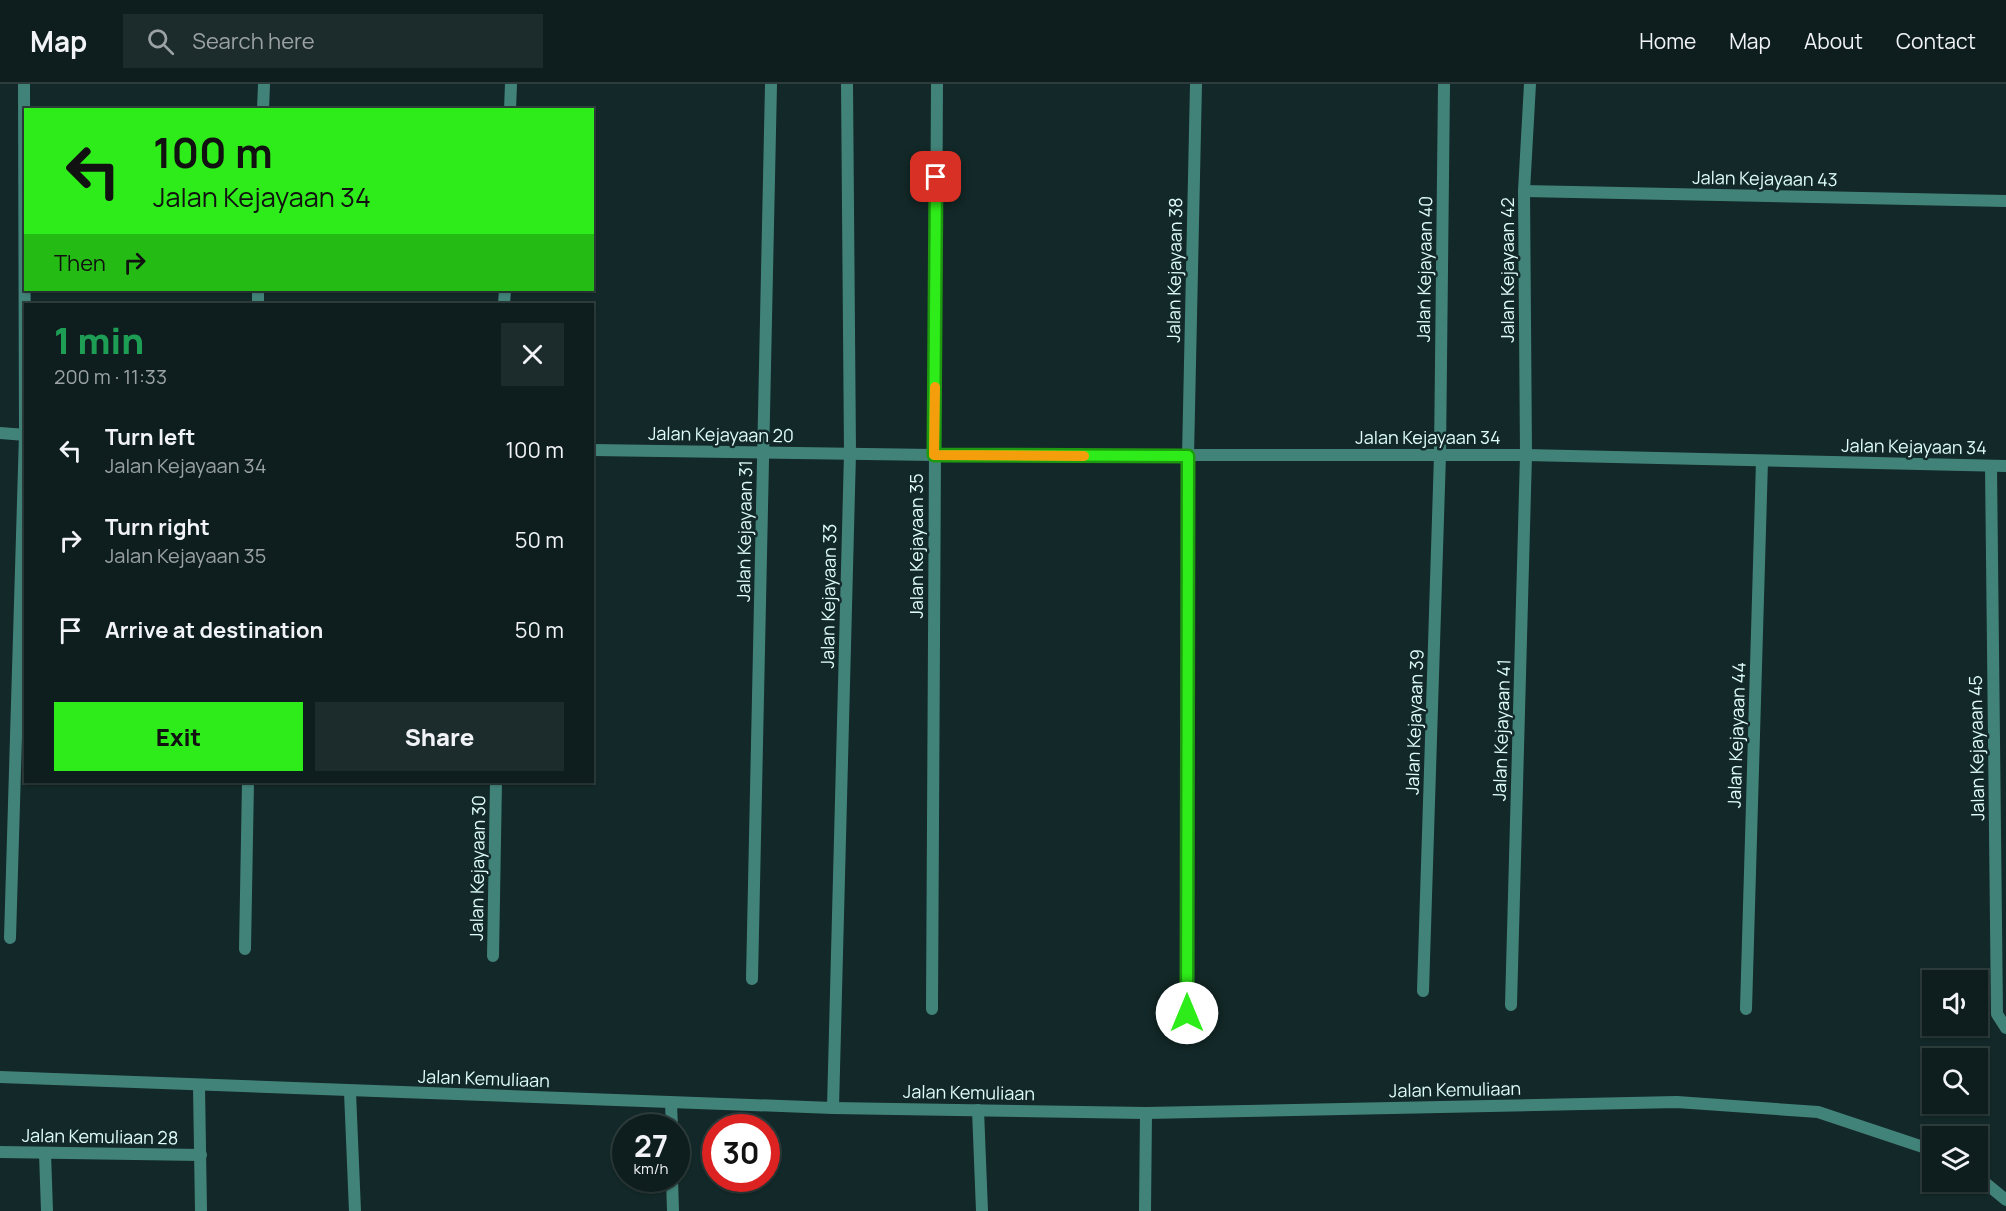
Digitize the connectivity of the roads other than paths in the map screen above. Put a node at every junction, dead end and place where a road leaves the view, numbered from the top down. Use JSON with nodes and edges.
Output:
{"nodes":[{"id":1,"x":24,"y":84,"type":"edge"},
{"id":2,"x":264,"y":84,"type":"edge"},
{"id":3,"x":511,"y":84,"type":"edge"},
{"id":4,"x":771,"y":84,"type":"edge"},
{"id":5,"x":847,"y":84,"type":"edge"},
{"id":6,"x":937,"y":84,"type":"edge"},
{"id":7,"x":1196,"y":84,"type":"edge"},
{"id":8,"x":1444,"y":84,"type":"edge"},
{"id":9,"x":1530,"y":84,"type":"edge"},
{"id":10,"x":24,"y":108,"type":"edge"},
{"id":11,"x":263,"y":108,"type":"edge"},
{"id":12,"x":510,"y":108,"type":"edge"},
{"id":13,"x":1524,"y":191,"type":"junction"},
{"id":14,"x":2006,"y":201,"type":"edge"},
{"id":15,"x":0,"y":433,"type":"edge"},
{"id":16,"x":24,"y":435,"type":"edge"},
{"id":17,"x":594,"y":450,"type":"edge"},
{"id":18,"x":764,"y":452,"type":"junction"},
{"id":19,"x":850,"y":453,"type":"junction"},
{"id":20,"x":934,"y":455,"type":"junction"},
{"id":21,"x":1440,"y":455,"type":"junction"},
{"id":22,"x":1526,"y":455,"type":"junction"},
{"id":23,"x":1188,"y":456,"type":"junction"},
{"id":24,"x":1762,"y":461,"type":"junction"},
{"id":25,"x":1991,"y":466,"type":"junction"},
{"id":26,"x":2006,"y":466,"type":"edge"},
{"id":27,"x":24,"y":469,"type":"edge"},
{"id":28,"x":248,"y":783,"type":"edge"},
{"id":29,"x":496,"y":783,"type":"edge"},
{"id":30,"x":10,"y":938,"type":"dead end"},
{"id":31,"x":245,"y":949,"type":"dead end"},
{"id":32,"x":494,"y":956,"type":"dead end"},
{"id":33,"x":752,"y":979,"type":"dead end"},
{"id":34,"x":1423,"y":991,"type":"dead end"},
{"id":35,"x":1511,"y":1005,"type":"dead end"},
{"id":36,"x":932,"y":1009,"type":"dead end"},
{"id":37,"x":1746,"y":1009,"type":"dead end"},
{"id":38,"x":1187,"y":1013,"type":"dead end"},
{"id":39,"x":2006,"y":1028,"type":"edge"},
{"id":40,"x":0,"y":1077,"type":"edge"},
{"id":41,"x":199,"y":1086,"type":"junction"},
{"id":42,"x":350,"y":1092,"type":"junction"},
{"id":43,"x":671,"y":1102,"type":"junction"},
{"id":44,"x":833,"y":1108,"type":"junction"},
{"id":45,"x":978,"y":1110,"type":"junction"},
{"id":46,"x":1146,"y":1113,"type":"junction"},
{"id":47,"x":671,"y":1114,"type":"edge"},
{"id":48,"x":1922,"y":1147,"type":"edge"},
{"id":49,"x":0,"y":1152,"type":"edge"},
{"id":50,"x":45,"y":1153,"type":"junction"},
{"id":51,"x":201,"y":1155,"type":"junction"},
{"id":52,"x":1988,"y":1185,"type":"edge"},
{"id":53,"x":672,"y":1192,"type":"edge"},
{"id":54,"x":2006,"y":1200,"type":"edge"},
{"id":55,"x":46,"y":1211,"type":"edge"},
{"id":56,"x":201,"y":1211,"type":"edge"},
{"id":57,"x":355,"y":1211,"type":"edge"},
{"id":58,"x":673,"y":1211,"type":"edge"},
{"id":59,"x":982,"y":1211,"type":"edge"},
{"id":60,"x":1145,"y":1211,"type":"edge"}],
"edges":[{"from":1,"to":10,"type":"street"},
{"from":2,"to":11,"type":"street"},
{"from":3,"to":12,"type":"street"},
{"from":4,"to":18,"type":"street","name":"Jalan Kejayaan 31"},
{"from":5,"to":19,"type":"street","name":"Jalan Kejayaan 33"},
{"from":6,"to":20,"type":"street","name":"Jalan Kejayaan 35"},
{"from":7,"to":23,"type":"street","name":"Jalan Kejayaan 38"},
{"from":8,"to":21,"type":"street","name":"Jalan Kejayaan 40"},
{"from":9,"to":13,"type":"street","name":"Jalan Kejayaan 42"},
{"from":13,"to":14,"type":"street","name":"Jalan Kejayaan 43"},
{"from":13,"to":22,"type":"street","name":"Jalan Kejayaan 42"},
{"from":15,"to":16,"type":"street"},
{"from":17,"to":18,"type":"street","name":"Jalan Kejayaan 20"},
{"from":18,"to":19,"type":"street","name":"Jalan Kejayaan 20"},
{"from":18,"to":33,"type":"street","name":"Jalan Kejayaan 31"},
{"from":19,"to":20,"type":"street","name":"Jalan Kejayaan 34"},
{"from":19,"to":44,"type":"street","name":"Jalan Kejayaan 33"},
{"from":20,"to":23,"type":"street","name":"Jalan Kejayaan 34"},
{"from":20,"to":36,"type":"street","name":"Jalan Kejayaan 35"},
{"from":21,"to":22,"type":"street","name":"Jalan Kejayaan 34"},
{"from":21,"to":23,"type":"street","name":"Jalan Kejayaan 34"},
{"from":21,"to":34,"type":"street","name":"Jalan Kejayaan 39"},
{"from":22,"to":24,"type":"street","name":"Jalan Kejayaan 34"},
{"from":22,"to":35,"type":"street","name":"Jalan Kejayaan 41"},
{"from":23,"to":38,"type":"street","name":"Jalan Kejayaan 38"},
{"from":24,"to":25,"type":"street","name":"Jalan Kejayaan 34"},
{"from":24,"to":37,"type":"street","name":"Jalan Kejayaan 44"},
{"from":25,"to":26,"type":"street","name":"Jalan Kejayaan 34"},
{"from":25,"to":39,"type":"street","name":"Jalan Kejayaan 45"},
{"from":27,"to":30,"type":"street"},
{"from":28,"to":31,"type":"street"},
{"from":29,"to":32,"type":"street","name":"Jalan Kejayaan 30"},
{"from":40,"to":41,"type":"street","name":"Jalan Kemuliaan"},
{"from":41,"to":42,"type":"street","name":"Jalan Kemuliaan"},
{"from":41,"to":51,"type":"street"},
{"from":42,"to":43,"type":"street","name":"Jalan Kemuliaan"},
{"from":42,"to":57,"type":"street"},
{"from":43,"to":44,"type":"street","name":"Jalan Kemuliaan"},
{"from":43,"to":47,"type":"street"},
{"from":44,"to":45,"type":"street","name":"Jalan Kemuliaan"},
{"from":45,"to":46,"type":"street","name":"Jalan Kemuliaan"},
{"from":45,"to":59,"type":"street"},
{"from":46,"to":48,"type":"street","name":"Jalan Kemuliaan"},
{"from":46,"to":60,"type":"street"},
{"from":49,"to":50,"type":"street","name":"Jalan Kemuliaan 28"},
{"from":50,"to":51,"type":"street","name":"Jalan Kemuliaan 28"},
{"from":50,"to":55,"type":"street"},
{"from":51,"to":56,"type":"street"},
{"from":52,"to":54,"type":"street"},
{"from":53,"to":58,"type":"street"}]}
